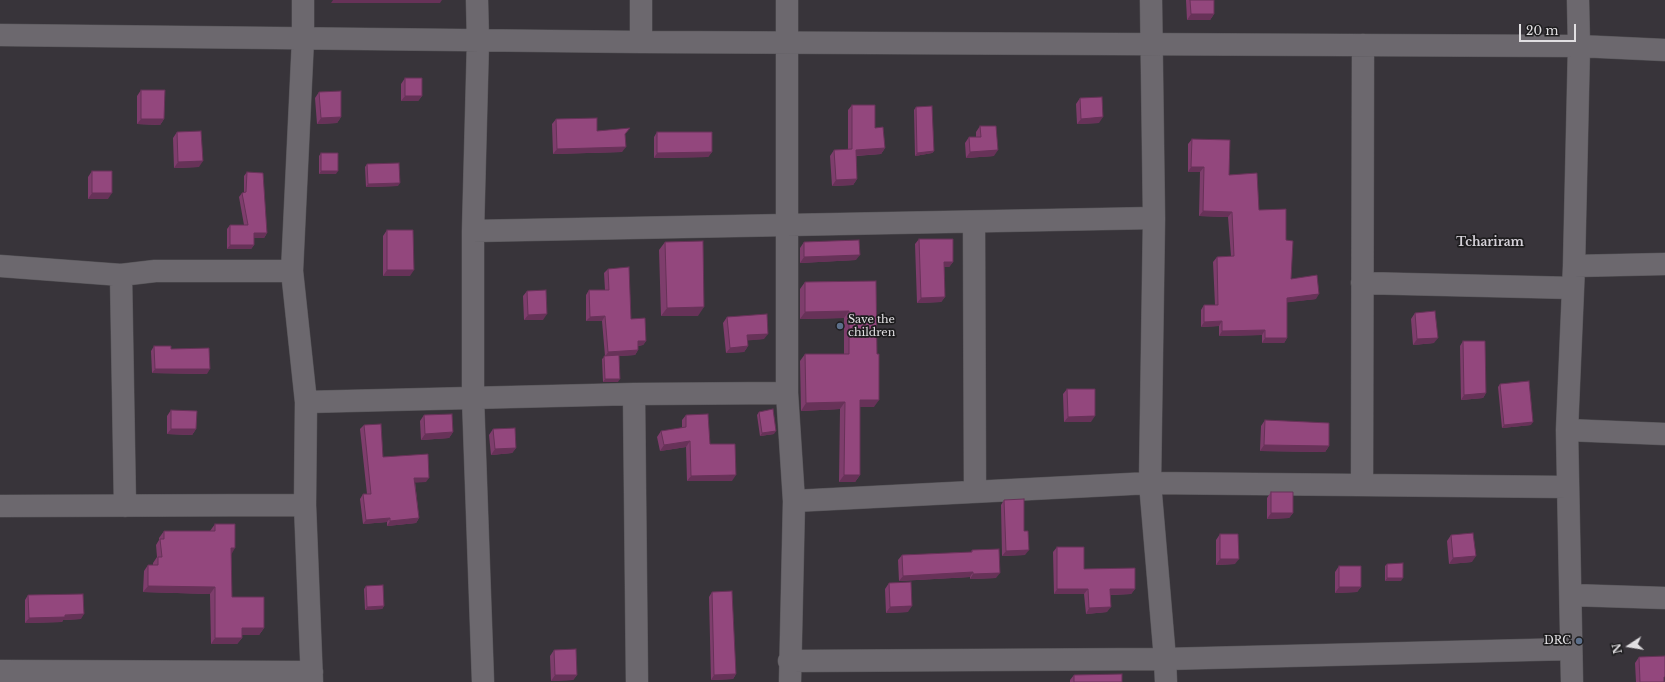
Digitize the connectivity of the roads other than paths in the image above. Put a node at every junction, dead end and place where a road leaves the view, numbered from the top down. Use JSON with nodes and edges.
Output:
{"nodes":[{"id":1,"x":303,"y":0,"type":"edge"},
{"id":2,"x":477,"y":0,"type":"edge"},
{"id":3,"x":641,"y":0,"type":"edge"},
{"id":4,"x":787,"y":0,"type":"edge"},
{"id":5,"x":1151,"y":0,"type":"edge"},
{"id":6,"x":1578,"y":0,"type":"edge"},
{"id":7,"x":0,"y":35,"type":"edge"},
{"id":8,"x":303,"y":39,"type":"junction"},
{"id":9,"x":478,"y":41,"type":"junction"},
{"id":10,"x":641,"y":42,"type":"junction"},
{"id":11,"x":786,"y":43,"type":"junction"},
{"id":12,"x":1151,"y":44,"type":"junction"},
{"id":13,"x":1363,"y":45,"type":"junction"},
{"id":14,"x":1579,"y":46,"type":"junction"},
{"id":15,"x":1665,"y":50,"type":"edge"},
{"id":16,"x":1154,"y":218,"type":"junction"},
{"id":17,"x":974,"y":222,"type":"junction"},
{"id":18,"x":786,"y":225,"type":"junction"},
{"id":19,"x":473,"y":231,"type":"junction"},
{"id":20,"x":1665,"y":264,"type":"edge"},
{"id":21,"x":0,"y":266,"type":"edge"},
{"id":22,"x":1574,"y":266,"type":"junction"},
{"id":23,"x":292,"y":271,"type":"junction"},
{"id":24,"x":121,"y":274,"type":"junction"},
{"id":25,"x":1362,"y":283,"type":"junction"},
{"id":26,"x":1573,"y":288,"type":"junction"},
{"id":27,"x":787,"y":393,"type":"junction"},
{"id":28,"x":634,"y":394,"type":"junction"},
{"id":29,"x":473,"y":398,"type":"junction"},
{"id":30,"x":306,"y":402,"type":"junction"},
{"id":31,"x":1567,"y":430,"type":"junction"},
{"id":32,"x":1665,"y":434,"type":"edge"},
{"id":33,"x":1150,"y":482,"type":"junction"},
{"id":34,"x":1362,"y":485,"type":"junction"},
{"id":35,"x":1568,"y":487,"type":"junction"},
{"id":36,"x":975,"y":492,"type":"junction"},
{"id":37,"x":794,"y":500,"type":"junction"},
{"id":38,"x":305,"y":505,"type":"junction"},
{"id":39,"x":0,"y":506,"type":"edge"},
{"id":40,"x":125,"y":506,"type":"junction"},
{"id":41,"x":1571,"y":594,"type":"junction"},
{"id":42,"x":1665,"y":598,"type":"edge"},
{"id":43,"x":1570,"y":649,"type":"junction"},
{"id":44,"x":1165,"y":659,"type":"junction"},
{"id":45,"x":0,"y":671,"type":"edge"},
{"id":46,"x":790,"y":672,"type":"edge"},
{"id":47,"x":312,"y":677,"type":"edge"},
{"id":48,"x":483,"y":682,"type":"edge"},
{"id":49,"x":637,"y":682,"type":"edge"},
{"id":50,"x":1166,"y":682,"type":"edge"},
{"id":51,"x":1572,"y":682,"type":"edge"}],
"edges":[{"from":1,"to":8,"type":"street"},
{"from":2,"to":9,"type":"street"},
{"from":3,"to":10,"type":"street"},
{"from":4,"to":11,"type":"street"},
{"from":5,"to":12,"type":"street"},
{"from":6,"to":14,"type":"street"},
{"from":7,"to":8,"type":"street"},
{"from":8,"to":9,"type":"street"},
{"from":8,"to":23,"type":"street"},
{"from":9,"to":10,"type":"street"},
{"from":9,"to":19,"type":"street"},
{"from":10,"to":11,"type":"street"},
{"from":11,"to":12,"type":"street"},
{"from":11,"to":18,"type":"street"},
{"from":12,"to":13,"type":"street"},
{"from":12,"to":16,"type":"street"},
{"from":13,"to":14,"type":"street"},
{"from":13,"to":25,"type":"street"},
{"from":14,"to":15,"type":"street"},
{"from":14,"to":22,"type":"street"},
{"from":16,"to":17,"type":"street"},
{"from":16,"to":33,"type":"street"},
{"from":17,"to":18,"type":"street"},
{"from":17,"to":36,"type":"street"},
{"from":18,"to":19,"type":"street"},
{"from":18,"to":27,"type":"street"},
{"from":19,"to":29,"type":"street"},
{"from":20,"to":22,"type":"street"},
{"from":21,"to":24,"type":"street"},
{"from":22,"to":26,"type":"street"},
{"from":23,"to":24,"type":"street"},
{"from":23,"to":30,"type":"street"},
{"from":24,"to":40,"type":"street"},
{"from":25,"to":26,"type":"street"},
{"from":25,"to":34,"type":"street"},
{"from":26,"to":31,"type":"street"},
{"from":27,"to":28,"type":"street"},
{"from":27,"to":37,"type":"street"},
{"from":28,"to":29,"type":"street"},
{"from":28,"to":49,"type":"street"},
{"from":29,"to":30,"type":"street"},
{"from":29,"to":48,"type":"street"},
{"from":30,"to":38,"type":"street"},
{"from":31,"to":32,"type":"street"},
{"from":31,"to":35,"type":"street"},
{"from":33,"to":34,"type":"street"},
{"from":33,"to":36,"type":"street"},
{"from":33,"to":44,"type":"street"},
{"from":34,"to":35,"type":"street"},
{"from":35,"to":41,"type":"street"},
{"from":36,"to":37,"type":"street"},
{"from":37,"to":46,"type":"street"},
{"from":38,"to":40,"type":"street"},
{"from":38,"to":47,"type":"street"},
{"from":39,"to":40,"type":"street"},
{"from":41,"to":42,"type":"street"},
{"from":41,"to":43,"type":"street"},
{"from":43,"to":44,"type":"street"},
{"from":43,"to":51,"type":"street"},
{"from":44,"to":46,"type":"street"},
{"from":44,"to":50,"type":"street"},
{"from":45,"to":47,"type":"street"}]}
